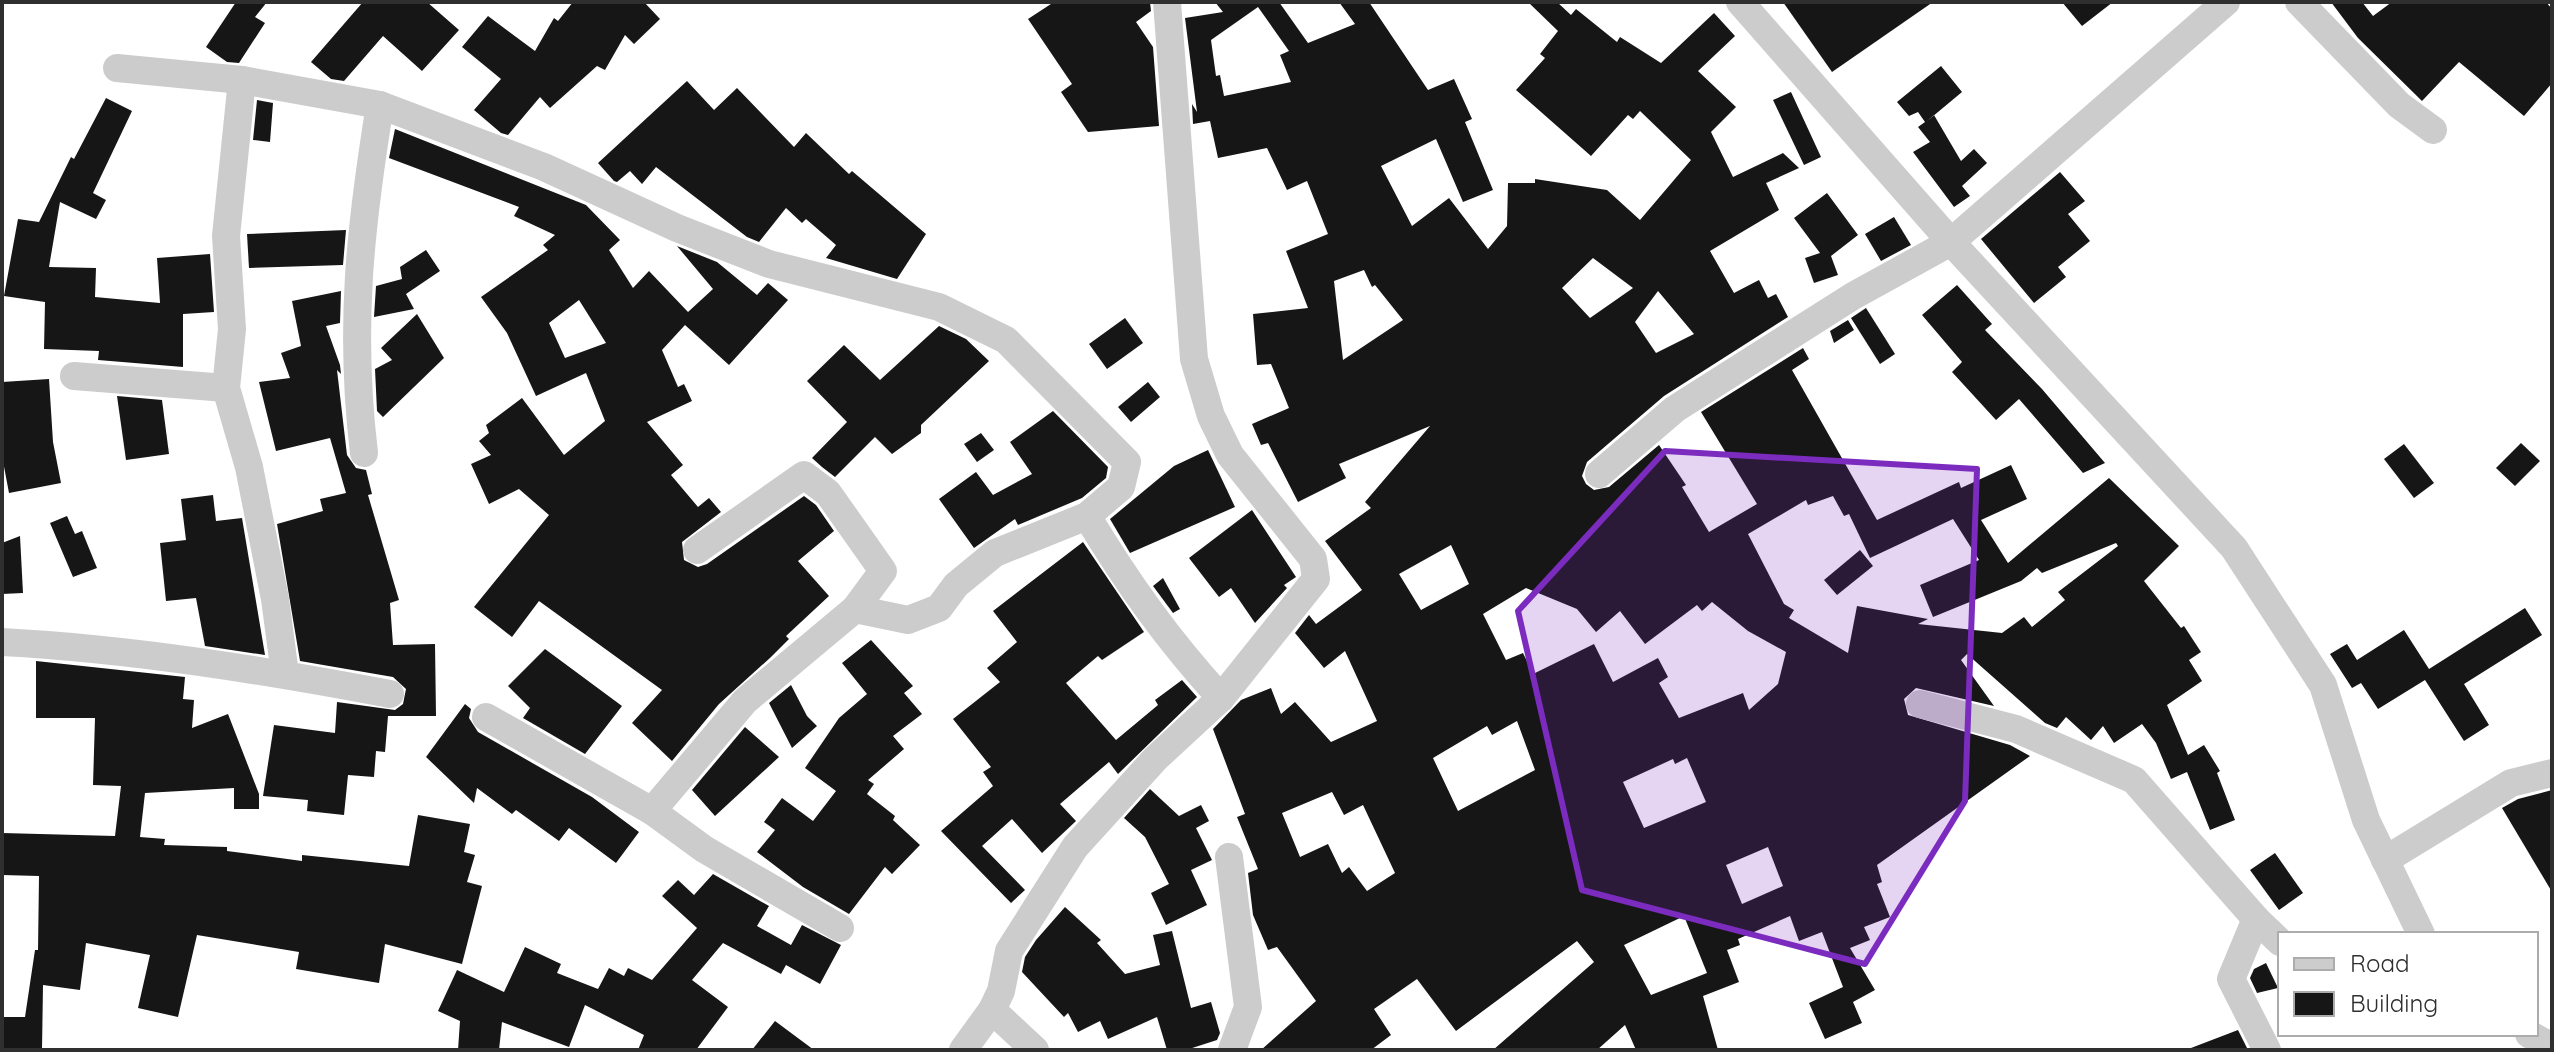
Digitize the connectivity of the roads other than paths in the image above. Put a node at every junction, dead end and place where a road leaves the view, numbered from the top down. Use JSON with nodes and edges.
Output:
{"nodes":[{"id":1,"x":1167,"y":2,"type":"edge"},
{"id":2,"x":1740,"y":2,"type":"edge"},
{"id":3,"x":2225,"y":2,"type":"edge"},
{"id":4,"x":2299,"y":2,"type":"edge"},
{"id":5,"x":117,"y":68,"type":"dead end"},
{"id":6,"x":242,"y":80,"type":"junction"},
{"id":7,"x":380,"y":105,"type":"junction"},
{"id":8,"x":2433,"y":130,"type":"dead end"},
{"id":9,"x":1951,"y":242,"type":"junction"},
{"id":10,"x":74,"y":376,"type":"dead end"},
{"id":11,"x":226,"y":388,"type":"junction"},
{"id":12,"x":364,"y":453,"type":"dead end"},
{"id":13,"x":1599,"y":474,"type":"dead end"},
{"id":14,"x":1087,"y":516,"type":"junction"},
{"id":15,"x":697,"y":550,"type":"dead end"},
{"id":16,"x":855,"y":609,"type":"junction"},
{"id":17,"x":2,"y":642,"type":"edge"},
{"id":18,"x":285,"y":674,"type":"junction"},
{"id":19,"x":390,"y":694,"type":"dead end"},
{"id":20,"x":1221,"y":698,"type":"junction"},
{"id":21,"x":1920,"y":704,"type":"dead end"},
{"id":22,"x":486,"y":717,"type":"dead end"},
{"id":23,"x":2552,"y":773,"type":"edge"},
{"id":24,"x":652,"y":811,"type":"junction"},
{"id":25,"x":1229,"y":857,"type":"dead end"},
{"id":26,"x":2385,"y":860,"type":"junction"},
{"id":27,"x":2256,"y":919,"type":"junction"},
{"id":28,"x":840,"y":928,"type":"dead end"},
{"id":29,"x":2420,"y":932,"type":"edge"},
{"id":30,"x":2278,"y":940,"type":"edge"},
{"id":31,"x":992,"y":1010,"type":"junction"},
{"id":32,"x":2533,"y":1036,"type":"edge"},
{"id":33,"x":2552,"y":1047,"type":"edge"},
{"id":34,"x":963,"y":1050,"type":"edge"},
{"id":35,"x":1035,"y":1050,"type":"edge"},
{"id":36,"x":1231,"y":1050,"type":"edge"},
{"id":37,"x":2267,"y":1050,"type":"edge"}],
"edges":[{"from":1,"to":20,"type":"street"},
{"from":2,"to":9,"type":"street"},
{"from":3,"to":9,"type":"street"},
{"from":4,"to":8,"type":"street"},
{"from":5,"to":6,"type":"street"},
{"from":6,"to":7,"type":"street"},
{"from":6,"to":11,"type":"street"},
{"from":7,"to":12,"type":"street"},
{"from":7,"to":14,"type":"street"},
{"from":9,"to":13,"type":"street"},
{"from":9,"to":26,"type":"street"},
{"from":10,"to":11,"type":"street"},
{"from":11,"to":18,"type":"street"},
{"from":14,"to":16,"type":"street"},
{"from":14,"to":20,"type":"street"},
{"from":15,"to":16,"type":"street"},
{"from":16,"to":24,"type":"street"},
{"from":17,"to":18,"type":"street"},
{"from":18,"to":19,"type":"street"},
{"from":20,"to":31,"type":"street"},
{"from":21,"to":27,"type":"street"},
{"from":22,"to":24,"type":"street"},
{"from":23,"to":26,"type":"street"},
{"from":24,"to":28,"type":"street"},
{"from":25,"to":36,"type":"street"},
{"from":26,"to":29,"type":"street"},
{"from":27,"to":30,"type":"street"},
{"from":27,"to":37,"type":"street"},
{"from":31,"to":34,"type":"street"},
{"from":31,"to":35,"type":"street"},
{"from":32,"to":33,"type":"street"}]}
